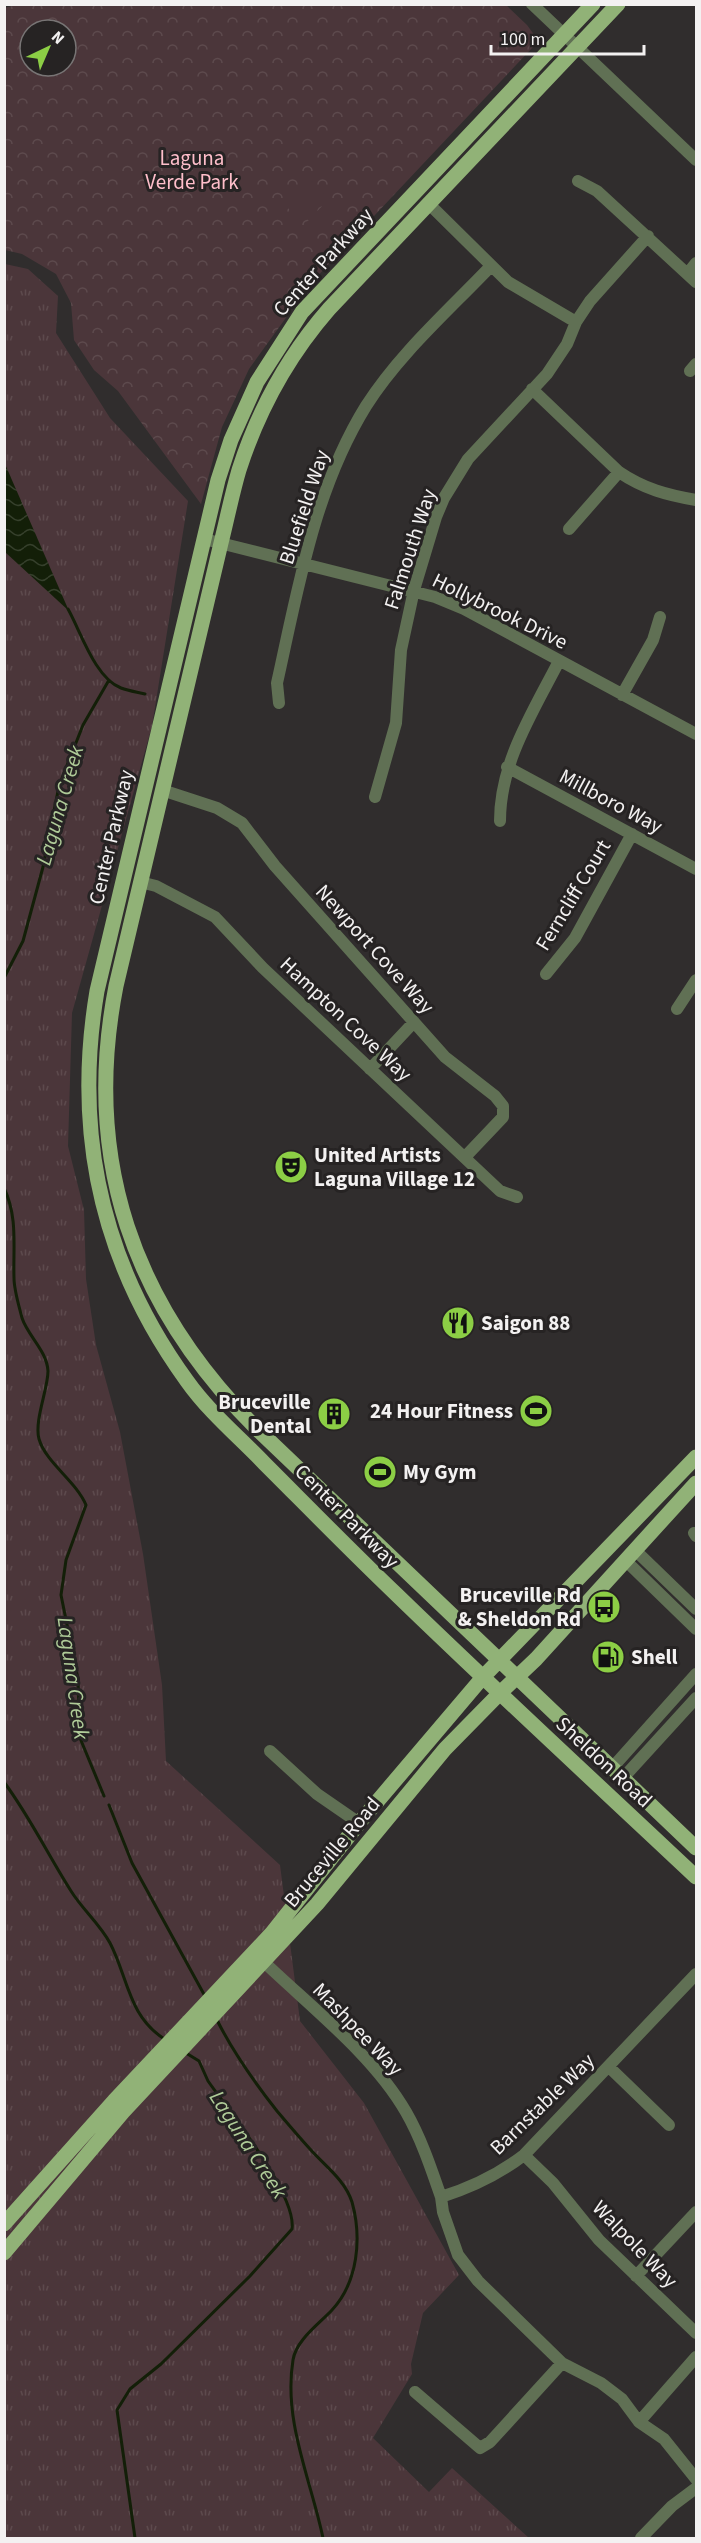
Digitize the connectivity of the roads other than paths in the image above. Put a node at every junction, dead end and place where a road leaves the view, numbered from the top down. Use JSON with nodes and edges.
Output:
{"nodes":[{"id":1,"x":531,"y":4,"type":"edge"},
{"id":2,"x":593,"y":4,"type":"edge"},
{"id":3,"x":618,"y":4,"type":"edge"},
{"id":4,"x":564,"y":34,"type":"junction"},
{"id":5,"x":578,"y":46,"type":"junction"},
{"id":6,"x":696,"y":160,"type":"edge"},
{"id":7,"x":578,"y":181,"type":"dead end"},
{"id":8,"x":428,"y":203,"type":"junction"},
{"id":9,"x":648,"y":236,"type":"junction"},
{"id":10,"x":491,"y":266,"type":"junction"},
{"id":11,"x":693,"y":273,"type":"edge"},
{"id":12,"x":576,"y":322,"type":"junction"},
{"id":13,"x":532,"y":389,"type":"junction"},
{"id":14,"x":619,"y":472,"type":"junction"},
{"id":15,"x":696,"y":500,"type":"edge"},
{"id":16,"x":569,"y":529,"type":"dead end"},
{"id":17,"x":204,"y":539,"type":"junction"},
{"id":18,"x":221,"y":543,"type":"junction"},
{"id":19,"x":304,"y":563,"type":"junction"},
{"id":20,"x":414,"y":590,"type":"junction"},
{"id":21,"x":660,"y":617,"type":"dead end"},
{"id":22,"x":559,"y":661,"type":"junction"},
{"id":23,"x":622,"y":695,"type":"junction"},
{"id":24,"x":279,"y":703,"type":"dead end"},
{"id":25,"x":696,"y":734,"type":"edge"},
{"id":26,"x":507,"y":767,"type":"junction"},
{"id":27,"x":162,"y":790,"type":"junction"},
{"id":28,"x":375,"y":797,"type":"dead end"},
{"id":29,"x":500,"y":821,"type":"dead end"},
{"id":30,"x":632,"y":834,"type":"junction"},
{"id":31,"x":696,"y":869,"type":"edge"},
{"id":32,"x":140,"y":882,"type":"junction"},
{"id":33,"x":546,"y":974,"type":"dead end"},
{"id":34,"x":696,"y":980,"type":"edge"},
{"id":35,"x":677,"y":1009,"type":"dead end"},
{"id":36,"x":414,"y":1022,"type":"junction"},
{"id":37,"x":370,"y":1068,"type":"junction"},
{"id":38,"x":465,"y":1157,"type":"junction"},
{"id":39,"x":517,"y":1197,"type":"dead end"},
{"id":40,"x":179,"y":1335,"type":"junction"},
{"id":41,"x":165,"y":1347,"type":"junction"},
{"id":42,"x":189,"y":1350,"type":"junction"},
{"id":43,"x":174,"y":1362,"type":"junction"},
{"id":44,"x":696,"y":1457,"type":"edge"},
{"id":45,"x":262,"y":1460,"type":"junction"},
{"id":46,"x":696,"y":1468,"type":"edge"},
{"id":47,"x":696,"y":1483,"type":"edge"},
{"id":48,"x":324,"y":1493,"type":"junction"},
{"id":49,"x":648,"y":1536,"type":"junction"},
{"id":50,"x":630,"y":1555,"type":"junction"},
{"id":51,"x":696,"y":1609,"type":"edge"},
{"id":52,"x":696,"y":1629,"type":"edge"},
{"id":53,"x":499,"y":1661,"type":"junction"},
{"id":54,"x":696,"y":1674,"type":"edge"},
{"id":55,"x":483,"y":1677,"type":"junction"},
{"id":56,"x":517,"y":1677,"type":"junction"},
{"id":57,"x":500,"y":1693,"type":"junction"},
{"id":58,"x":696,"y":1698,"type":"edge"},
{"id":59,"x":270,"y":1751,"type":"dead end"},
{"id":60,"x":618,"y":1773,"type":"junction"},
{"id":61,"x":359,"y":1823,"type":"junction"},
{"id":62,"x":696,"y":1848,"type":"edge"},
{"id":63,"x":696,"y":1877,"type":"edge"},
{"id":64,"x":264,"y":1962,"type":"junction"},
{"id":65,"x":239,"y":1980,"type":"junction"},
{"id":66,"x":694,"y":1981,"type":"edge"},
{"id":67,"x":163,"y":2059,"type":"junction"},
{"id":68,"x":609,"y":2067,"type":"junction"},
{"id":69,"x":669,"y":2125,"type":"dead end"},
{"id":70,"x":524,"y":2155,"type":"junction"},
{"id":71,"x":441,"y":2197,"type":"junction"},
{"id":72,"x":696,"y":2212,"type":"edge"},
{"id":73,"x":4,"y":2224,"type":"edge"},
{"id":74,"x":4,"y":2253,"type":"edge"},
{"id":75,"x":636,"y":2276,"type":"junction"},
{"id":76,"x":696,"y":2332,"type":"edge"},
{"id":77,"x":696,"y":2357,"type":"edge"},
{"id":78,"x":562,"y":2363,"type":"junction"},
{"id":79,"x":415,"y":2391,"type":"dead end"},
{"id":80,"x":639,"y":2422,"type":"junction"},
{"id":81,"x":696,"y":2479,"type":"edge"},
{"id":82,"x":696,"y":2488,"type":"edge"},
{"id":83,"x":641,"y":2538,"type":"edge"}],
"edges":[{"from":1,"to":4,"type":"street"},
{"from":2,"to":4,"type":"main road","name":"Center Parkway"},
{"from":3,"to":5,"type":"main road","name":"Center Parkway"},
{"from":4,"to":5,"type":"street"},
{"from":4,"to":17,"type":"main road","name":"Center Parkway"},
{"from":5,"to":6,"type":"street"},
{"from":5,"to":8,"type":"main road","name":"Center Parkway"},
{"from":7,"to":9,"type":"street"},
{"from":8,"to":10,"type":"street"},
{"from":8,"to":18,"type":"main road","name":"Center Parkway"},
{"from":9,"to":11,"type":"street"},
{"from":9,"to":12,"type":"street","name":"Falmouth Way"},
{"from":10,"to":12,"type":"street"},
{"from":10,"to":19,"type":"street","name":"Bluefield Way"},
{"from":12,"to":13,"type":"street","name":"Falmouth Way"},
{"from":13,"to":14,"type":"street"},
{"from":13,"to":20,"type":"street","name":"Falmouth Way"},
{"from":14,"to":15,"type":"street"},
{"from":14,"to":16,"type":"street"},
{"from":17,"to":18,"type":"street","name":"Hollybrook Drive"},
{"from":17,"to":41,"type":"main road","name":"Center Parkway"},
{"from":18,"to":19,"type":"street","name":"Hollybrook Drive"},
{"from":18,"to":27,"type":"main road","name":"Center Parkway"},
{"from":19,"to":20,"type":"street","name":"Hollybrook Drive"},
{"from":19,"to":24,"type":"street","name":"Bluefield Way"},
{"from":20,"to":22,"type":"street","name":"Hollybrook Drive"},
{"from":20,"to":28,"type":"street","name":"Falmouth Way"},
{"from":21,"to":23,"type":"street"},
{"from":22,"to":23,"type":"street","name":"Hollybrook Drive"},
{"from":22,"to":26,"type":"street"},
{"from":23,"to":25,"type":"street","name":"Hollybrook Drive"},
{"from":26,"to":29,"type":"street"},
{"from":26,"to":30,"type":"street","name":"Millboro Way"},
{"from":27,"to":32,"type":"main road","name":"Center Parkway"},
{"from":27,"to":36,"type":"street","name":"Newport Cove Way"},
{"from":30,"to":31,"type":"street","name":"Millboro Way"},
{"from":30,"to":33,"type":"street","name":"Ferncliff Court"},
{"from":32,"to":37,"type":"street","name":"Hampton Cove Way"},
{"from":32,"to":40,"type":"main road","name":"Center Parkway"},
{"from":34,"to":35,"type":"street"},
{"from":36,"to":37,"type":"street"},
{"from":36,"to":38,"type":"street","name":"Newport Cove Way"},
{"from":37,"to":38,"type":"street","name":"Hampton Cove Way"},
{"from":38,"to":39,"type":"street","name":"Hampton Cove Way"},
{"from":40,"to":41,"type":"street"},
{"from":40,"to":42,"type":"main road","name":"Center Parkway"},
{"from":41,"to":43,"type":"main road","name":"Center Parkway"},
{"from":42,"to":43,"type":"street"},
{"from":42,"to":48,"type":"main road","name":"Center Parkway"},
{"from":43,"to":45,"type":"main road","name":"Center Parkway"},
{"from":44,"to":53,"type":"main road","name":"Bruceville Road"},
{"from":45,"to":48,"type":"main road"},
{"from":45,"to":55,"type":"main road","name":"Center Parkway"},
{"from":46,"to":49,"type":"main road"},
{"from":47,"to":49,"type":"main road","name":"Bruceville Road"},
{"from":48,"to":53,"type":"main road","name":"Center Parkway"},
{"from":49,"to":50,"type":"main road","name":"Bruceville Road"},
{"from":50,"to":51,"type":"street"},
{"from":50,"to":52,"type":"street"},
{"from":50,"to":56,"type":"main road","name":"Bruceville Road"},
{"from":53,"to":55,"type":"main road","name":"Bruceville Road"},
{"from":53,"to":56,"type":"main road","name":"Sheldon Road"},
{"from":54,"to":60,"type":"street"},
{"from":55,"to":57,"type":"main road","name":"Sheldon Road"},
{"from":55,"to":61,"type":"main road","name":"Bruceville Road"},
{"from":56,"to":57,"type":"main road","name":"Bruceville Road"},
{"from":56,"to":60,"type":"main road","name":"Sheldon Road"},
{"from":57,"to":63,"type":"main road","name":"Sheldon Road"},
{"from":57,"to":64,"type":"main road","name":"Bruceville Road"},
{"from":58,"to":60,"type":"street"},
{"from":59,"to":61,"type":"street"},
{"from":60,"to":62,"type":"main road","name":"Sheldon Road"},
{"from":61,"to":65,"type":"main road","name":"Bruceville Road"},
{"from":64,"to":65,"type":"main road","name":"Bruceville Road"},
{"from":64,"to":71,"type":"street","name":"Mashpee Way"},
{"from":65,"to":67,"type":"main road","name":"Bruceville Road"},
{"from":66,"to":68,"type":"street","name":"Barnstable Way"},
{"from":67,"to":73,"type":"main road","name":"Bruceville Road"},
{"from":67,"to":74,"type":"main road","name":"Bruceville Road"},
{"from":68,"to":69,"type":"street"},
{"from":68,"to":70,"type":"street","name":"Barnstable Way"},
{"from":70,"to":71,"type":"street","name":"Barnstable Way"},
{"from":70,"to":75,"type":"street","name":"Walpole Way"},
{"from":71,"to":78,"type":"street"},
{"from":72,"to":75,"type":"street"},
{"from":75,"to":76,"type":"street","name":"Walpole Way"},
{"from":77,"to":80,"type":"street"},
{"from":78,"to":79,"type":"street"},
{"from":78,"to":80,"type":"street"},
{"from":80,"to":81,"type":"street"},
{"from":82,"to":83,"type":"street"}]}
